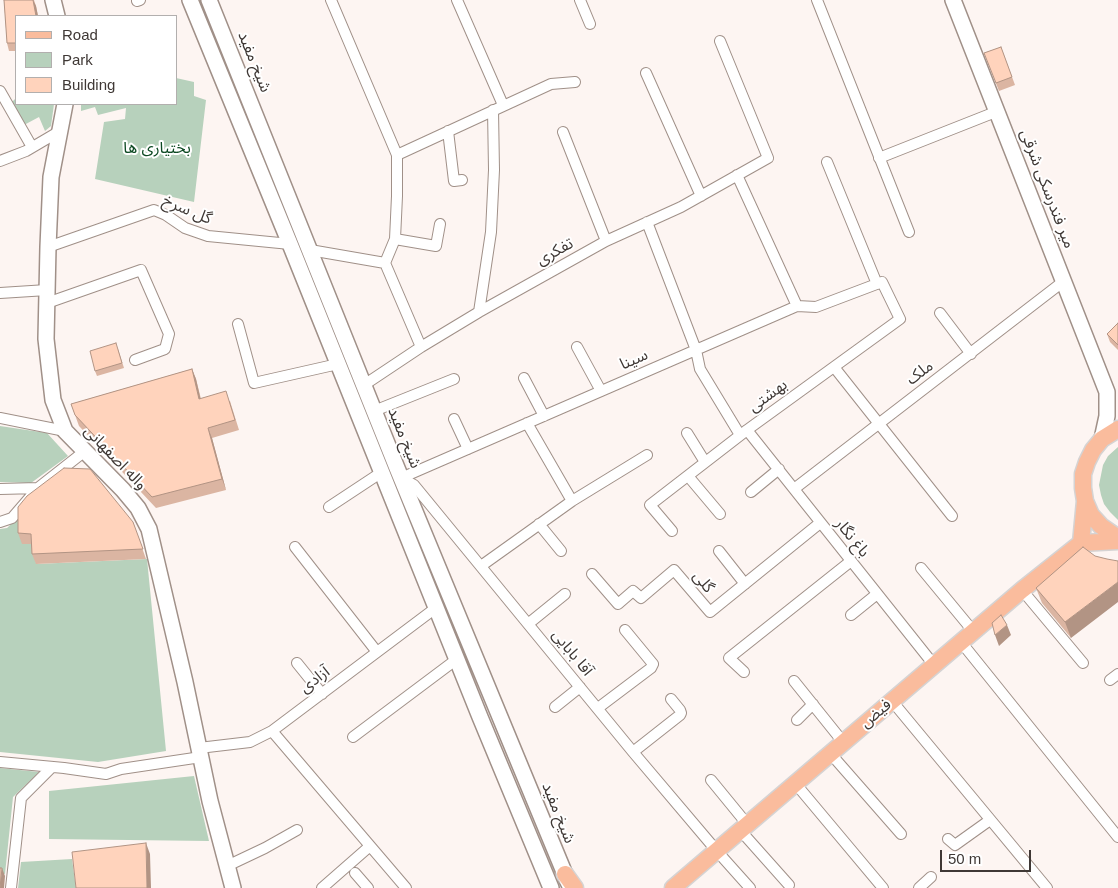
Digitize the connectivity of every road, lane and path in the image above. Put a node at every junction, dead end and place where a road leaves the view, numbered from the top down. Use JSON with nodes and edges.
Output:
{"nodes":[{"id":1,"x":52,"y":0,"type":"edge"},
{"id":2,"x":190,"y":0,"type":"edge"},
{"id":3,"x":331,"y":0,"type":"edge"},
{"id":4,"x":457,"y":0,"type":"edge"},
{"id":5,"x":580,"y":0,"type":"edge"},
{"id":6,"x":817,"y":0,"type":"edge"},
{"id":7,"x":954,"y":0,"type":"edge"},
{"id":8,"x":212,"y":6,"type":"edge"},
{"id":9,"x":57,"y":15,"type":"edge"},
{"id":10,"x":198,"y":20,"type":"junction"},
{"id":11,"x":590,"y":24,"type":"dead end"},
{"id":12,"x":226,"y":41,"type":"junction"},
{"id":13,"x":720,"y":41,"type":"dead end"},
{"id":14,"x":210,"y":49,"type":"junction"},
{"id":15,"x":646,"y":73,"type":"dead end"},
{"id":16,"x":575,"y":82,"type":"dead end"},
{"id":17,"x":0,"y":91,"type":"edge"},
{"id":18,"x":65,"y":105,"type":"edge"},
{"id":19,"x":503,"y":105,"type":"junction"},
{"id":20,"x":493,"y":110,"type":"junction"},
{"id":21,"x":998,"y":111,"type":"junction"},
{"id":22,"x":60,"y":131,"type":"junction"},
{"id":23,"x":448,"y":131,"type":"junction"},
{"id":24,"x":563,"y":132,"type":"dead end"},
{"id":25,"x":32,"y":147,"type":"junction"},
{"id":26,"x":397,"y":155,"type":"junction"},
{"id":27,"x":879,"y":158,"type":"junction"},
{"id":28,"x":0,"y":161,"type":"edge"},
{"id":29,"x":827,"y":162,"type":"dead end"},
{"id":30,"x":737,"y":175,"type":"junction"},
{"id":31,"x":462,"y":180,"type":"dead end"},
{"id":32,"x":701,"y":196,"type":"junction"},
{"id":33,"x":647,"y":222,"type":"junction"},
{"id":34,"x":440,"y":224,"type":"dead end"},
{"id":35,"x":909,"y":232,"type":"dead end"},
{"id":36,"x":395,"y":239,"type":"junction"},
{"id":37,"x":606,"y":241,"type":"junction"},
{"id":38,"x":290,"y":244,"type":"junction"},
{"id":39,"x":48,"y":247,"type":"junction"},
{"id":40,"x":310,"y":250,"type":"junction"},
{"id":41,"x":385,"y":263,"type":"junction"},
{"id":42,"x":1064,"y":281,"type":"junction"},
{"id":43,"x":880,"y":283,"type":"junction"},
{"id":44,"x":0,"y":293,"type":"edge"},
{"id":45,"x":47,"y":297,"type":"junction"},
{"id":46,"x":797,"y":306,"type":"junction"},
{"id":47,"x":480,"y":312,"type":"junction"},
{"id":48,"x":940,"y":313,"type":"dead end"},
{"id":49,"x":238,"y":324,"type":"dead end"},
{"id":50,"x":577,"y":346,"type":"dead end"},
{"id":51,"x":421,"y":347,"type":"junction"},
{"id":52,"x":696,"y":350,"type":"junction"},
{"id":53,"x":970,"y":354,"type":"junction"},
{"id":54,"x":135,"y":360,"type":"dead end"},
{"id":55,"x":338,"y":364,"type":"junction"},
{"id":56,"x":834,"y":367,"type":"junction"},
{"id":57,"x":524,"y":378,"type":"dead end"},
{"id":58,"x":454,"y":379,"type":"dead end"},
{"id":59,"x":364,"y":386,"type":"junction"},
{"id":60,"x":602,"y":391,"type":"junction"},
{"id":61,"x":1107,"y":392,"type":"junction"},
{"id":62,"x":1118,"y":403,"type":"edge"},
{"id":63,"x":374,"y":411,"type":"junction"},
{"id":64,"x":544,"y":416,"type":"junction"},
{"id":65,"x":0,"y":418,"type":"edge"},
{"id":66,"x":454,"y":419,"type":"dead end"},
{"id":67,"x":527,"y":423,"type":"junction"},
{"id":68,"x":879,"y":424,"type":"junction"},
{"id":69,"x":1118,"y":429,"type":"edge"},
{"id":70,"x":65,"y":431,"type":"junction"},
{"id":71,"x":687,"y":433,"type":"dead end"},
{"id":72,"x":744,"y":433,"type":"junction"},
{"id":73,"x":1102,"y":439,"type":"junction"},
{"id":74,"x":468,"y":449,"type":"junction"},
{"id":75,"x":85,"y":451,"type":"junction"},
{"id":76,"x":648,"y":455,"type":"dead end"},
{"id":77,"x":705,"y":462,"type":"junction"},
{"id":78,"x":778,"y":469,"type":"junction"},
{"id":79,"x":382,"y":472,"type":"junction"},
{"id":80,"x":688,"y":476,"type":"junction"},
{"id":81,"x":402,"y":478,"type":"junction"},
{"id":82,"x":38,"y":488,"type":"junction"},
{"id":83,"x":0,"y":489,"type":"edge"},
{"id":84,"x":794,"y":489,"type":"junction"},
{"id":85,"x":752,"y":492,"type":"dead end"},
{"id":86,"x":1085,"y":501,"type":"junction"},
{"id":87,"x":572,"y":502,"type":"junction"},
{"id":88,"x":329,"y":507,"type":"dead end"},
{"id":89,"x":720,"y":514,"type":"dead end"},
{"id":90,"x":952,"y":516,"type":"dead end"},
{"id":91,"x":0,"y":522,"type":"edge"},
{"id":92,"x":820,"y":523,"type":"junction"},
{"id":93,"x":539,"y":524,"type":"junction"},
{"id":94,"x":672,"y":531,"type":"dead end"},
{"id":95,"x":1118,"y":540,"type":"edge"},
{"id":96,"x":1081,"y":543,"type":"junction"},
{"id":97,"x":295,"y":548,"type":"dead end"},
{"id":98,"x":561,"y":551,"type":"dead end"},
{"id":99,"x":719,"y":551,"type":"dead end"},
{"id":100,"x":851,"y":561,"type":"junction"},
{"id":101,"x":481,"y":566,"type":"junction"},
{"id":102,"x":921,"y":568,"type":"dead end"},
{"id":103,"x":592,"y":574,"type":"dead end"},
{"id":104,"x":745,"y":584,"type":"junction"},
{"id":105,"x":1022,"y":590,"type":"junction"},
{"id":106,"x":566,"y":594,"type":"dead end"},
{"id":107,"x":877,"y":594,"type":"junction"},
{"id":108,"x":437,"y":607,"type":"junction"},
{"id":109,"x":851,"y":615,"type":"dead end"},
{"id":110,"x":528,"y":624,"type":"junction"},
{"id":111,"x":625,"y":630,"type":"dead end"},
{"id":112,"x":967,"y":637,"type":"junction"},
{"id":113,"x":377,"y":652,"type":"junction"},
{"id":114,"x":457,"y":659,"type":"junction"},
{"id":115,"x":297,"y":663,"type":"dead end"},
{"id":116,"x":1083,"y":663,"type":"dead end"},
{"id":117,"x":934,"y":665,"type":"junction"},
{"id":118,"x":744,"y":672,"type":"dead end"},
{"id":119,"x":794,"y":681,"type":"dead end"},
{"id":120,"x":580,"y":687,"type":"junction"},
{"id":121,"x":322,"y":694,"type":"junction"},
{"id":122,"x":671,"y":699,"type":"dead end"},
{"id":123,"x":892,"y":701,"type":"junction"},
{"id":124,"x":494,"y":704,"type":"junction"},
{"id":125,"x":813,"y":704,"type":"junction"},
{"id":126,"x":555,"y":707,"type":"dead end"},
{"id":127,"x":598,"y":708,"type":"junction"},
{"id":128,"x":478,"y":711,"type":"junction"},
{"id":129,"x":797,"y":720,"type":"dead end"},
{"id":130,"x":272,"y":731,"type":"junction"},
{"id":131,"x":507,"y":734,"type":"junction"},
{"id":132,"x":353,"y":737,"type":"dead end"},
{"id":133,"x":491,"y":742,"type":"junction"},
{"id":134,"x":843,"y":742,"type":"junction"},
{"id":135,"x":200,"y":752,"type":"junction"},
{"id":136,"x":634,"y":752,"type":"junction"},
{"id":137,"x":830,"y":753,"type":"junction"},
{"id":138,"x":0,"y":762,"type":"edge"},
{"id":139,"x":52,"y":767,"type":"junction"},
{"id":140,"x":711,"y":780,"type":"dead end"},
{"id":141,"x":795,"y":783,"type":"junction"},
{"id":142,"x":990,"y":820,"type":"junction"},
{"id":143,"x":744,"y":827,"type":"junction"},
{"id":144,"x":298,"y":830,"type":"dead end"},
{"id":145,"x":901,"y":834,"type":"dead end"},
{"id":146,"x":1118,"y":837,"type":"edge"},
{"id":147,"x":948,"y":839,"type":"dead end"},
{"id":148,"x":370,"y":846,"type":"junction"},
{"id":149,"x":716,"y":850,"type":"junction"},
{"id":150,"x":227,"y":866,"type":"junction"},
{"id":151,"x":355,"y":874,"type":"dead end"},
{"id":152,"x":931,"y":877,"type":"dead end"},
{"id":153,"x":568,"y":881,"type":"edge"},
{"id":154,"x":789,"y":885,"type":"dead end"},
{"id":155,"x":11,"y":888,"type":"edge"},
{"id":156,"x":233,"y":888,"type":"edge"},
{"id":157,"x":322,"y":888,"type":"edge"},
{"id":158,"x":368,"y":888,"type":"edge"},
{"id":159,"x":406,"y":888,"type":"edge"},
{"id":160,"x":551,"y":888,"type":"edge"},
{"id":161,"x":575,"y":888,"type":"edge"},
{"id":162,"x":673,"y":888,"type":"edge"},
{"id":163,"x":750,"y":888,"type":"edge"},
{"id":164,"x":883,"y":888,"type":"edge"},
{"id":165,"x":919,"y":888,"type":"edge"},
{"id":166,"x":1047,"y":888,"type":"edge"}],
"edges":[{"from":1,"to":9,"type":"main road"},
{"from":2,"to":10,"type":"main road","name":"شیخ مفید"},
{"from":3,"to":26,"type":"street"},
{"from":4,"to":19,"type":"street"},
{"from":5,"to":11,"type":"street"},
{"from":6,"to":27,"type":"street"},
{"from":7,"to":21,"type":"main road","name":"میر فندرسکی شرقی"},
{"from":8,"to":10,"type":"main road"},
{"from":8,"to":12,"type":"main road","name":"شیخ مفید"},
{"from":10,"to":14,"type":"main road","name":"شیخ مفید"},
{"from":12,"to":14,"type":"main road"},
{"from":12,"to":40,"type":"main road","name":"شیخ مفید"},
{"from":13,"to":30,"type":"street","name":"تفکری"},
{"from":14,"to":38,"type":"main road","name":"شیخ مفید"},
{"from":15,"to":32,"type":"street"},
{"from":16,"to":19,"type":"street"},
{"from":17,"to":25,"type":"street"},
{"from":18,"to":22,"type":"main road","name":"واله اصفهانی"},
{"from":19,"to":20,"type":"street"},
{"from":20,"to":23,"type":"street"},
{"from":20,"to":47,"type":"street"},
{"from":21,"to":27,"type":"street"},
{"from":21,"to":42,"type":"main road","name":"میر فندرسکی شرقی"},
{"from":22,"to":25,"type":"street"},
{"from":22,"to":39,"type":"main road","name":"واله اصفهانی"},
{"from":23,"to":26,"type":"street"},
{"from":23,"to":31,"type":"street"},
{"from":24,"to":37,"type":"street"},
{"from":25,"to":28,"type":"street"},
{"from":26,"to":36,"type":"street"},
{"from":27,"to":35,"type":"street"},
{"from":29,"to":43,"type":"street"},
{"from":30,"to":32,"type":"street","name":"تفکری"},
{"from":30,"to":46,"type":"street"},
{"from":32,"to":33,"type":"street","name":"تفکری"},
{"from":33,"to":37,"type":"street","name":"تفکری"},
{"from":33,"to":52,"type":"street","name":"باغ نگار"},
{"from":34,"to":36,"type":"street"},
{"from":36,"to":41,"type":"street"},
{"from":37,"to":47,"type":"street","name":"تفکری"},
{"from":38,"to":39,"type":"street","name":"گل سرخ"},
{"from":38,"to":55,"type":"main road","name":"شیخ مفید"},
{"from":39,"to":45,"type":"main road","name":"واله اصفهانی"},
{"from":40,"to":41,"type":"street"},
{"from":40,"to":59,"type":"main road","name":"شیخ مفید"},
{"from":41,"to":51,"type":"street"},
{"from":42,"to":53,"type":"street","name":"ملک"},
{"from":42,"to":61,"type":"main road","name":"میر فندرسکی شرقی"},
{"from":43,"to":46,"type":"street","name":"سینا"},
{"from":43,"to":56,"type":"street","name":"بهشتی"},
{"from":44,"to":45,"type":"street"},
{"from":45,"to":54,"type":"street"},
{"from":45,"to":70,"type":"main road","name":"واله اصفهانی"},
{"from":46,"to":52,"type":"street","name":"سینا"},
{"from":47,"to":51,"type":"street","name":"تفکری"},
{"from":48,"to":53,"type":"street"},
{"from":49,"to":55,"type":"street"},
{"from":50,"to":60,"type":"street"},
{"from":51,"to":59,"type":"street","name":"تفکری"},
{"from":52,"to":60,"type":"street","name":"سینا"},
{"from":52,"to":72,"type":"street","name":"باغ نگار"},
{"from":53,"to":68,"type":"street","name":"ملک"},
{"from":55,"to":79,"type":"main road","name":"شیخ مفید"},
{"from":56,"to":68,"type":"street"},
{"from":56,"to":72,"type":"street","name":"بهشتی"},
{"from":57,"to":64,"type":"street"},
{"from":58,"to":63,"type":"street"},
{"from":59,"to":63,"type":"main road","name":"شیخ مفید"},
{"from":60,"to":64,"type":"street","name":"سینا"},
{"from":61,"to":62,"type":"main road"},
{"from":61,"to":73,"type":"main road"},
{"from":63,"to":81,"type":"main road","name":"شیخ مفید"},
{"from":64,"to":67,"type":"street","name":"سینا"},
{"from":65,"to":70,"type":"street"},
{"from":66,"to":74,"type":"street"},
{"from":67,"to":74,"type":"street","name":"سینا"},
{"from":67,"to":87,"type":"street"},
{"from":68,"to":84,"type":"street","name":"ملک"},
{"from":68,"to":90,"type":"street"},
{"from":69,"to":73,"type":"main road"},
{"from":70,"to":75,"type":"main road","name":"واله اصفهانی"},
{"from":71,"to":77,"type":"street"},
{"from":72,"to":77,"type":"street","name":"بهشتی"},
{"from":72,"to":78,"type":"street","name":"باغ نگار"},
{"from":73,"to":86,"type":"main road"},
{"from":74,"to":81,"type":"street","name":"سینا"},
{"from":75,"to":82,"type":"street"},
{"from":75,"to":135,"type":"main road","name":"واله اصفهانی"},
{"from":76,"to":87,"type":"street"},
{"from":77,"to":80,"type":"street","name":"بهشتی"},
{"from":78,"to":84,"type":"street","name":"باغ نگار"},
{"from":78,"to":85,"type":"street"},
{"from":79,"to":88,"type":"street"},
{"from":79,"to":108,"type":"main road","name":"شیخ مفید"},
{"from":80,"to":89,"type":"street"},
{"from":80,"to":94,"type":"street","name":"بهشتی"},
{"from":81,"to":101,"type":"street","name":"آقا بابایی"},
{"from":81,"to":124,"type":"main road","name":"شیخ مفید"},
{"from":82,"to":83,"type":"street"},
{"from":82,"to":91,"type":"street"},
{"from":84,"to":92,"type":"street","name":"باغ نگار"},
{"from":86,"to":95,"type":"main road"},
{"from":86,"to":96,"type":"main road"},
{"from":87,"to":93,"type":"street"},
{"from":92,"to":100,"type":"street","name":"باغ نگار"},
{"from":92,"to":104,"type":"street","name":"گلی"},
{"from":93,"to":98,"type":"street"},
{"from":93,"to":101,"type":"street"},
{"from":95,"to":96,"type":"main road"},
{"from":96,"to":105,"type":"main road","name":"فیض"},
{"from":97,"to":113,"type":"street"},
{"from":99,"to":104,"type":"street"},
{"from":100,"to":107,"type":"street","name":"باغ نگار"},
{"from":100,"to":118,"type":"street"},
{"from":101,"to":110,"type":"street","name":"آقا بابایی"},
{"from":102,"to":112,"type":"street"},
{"from":103,"to":104,"type":"street","name":"گلی"},
{"from":105,"to":112,"type":"main road","name":"فیض"},
{"from":105,"to":116,"type":"street"},
{"from":106,"to":110,"type":"street"},
{"from":107,"to":109,"type":"street"},
{"from":107,"to":117,"type":"street","name":"باغ نگار"},
{"from":108,"to":113,"type":"street","name":"آزادی"},
{"from":108,"to":114,"type":"main road","name":"شیخ مفید"},
{"from":110,"to":120,"type":"street","name":"آقا بابایی"},
{"from":111,"to":127,"type":"street"},
{"from":112,"to":117,"type":"main road","name":"فیض"},
{"from":112,"to":146,"type":"street"},
{"from":113,"to":121,"type":"street","name":"آزادی"},
{"from":114,"to":128,"type":"main road","name":"شیخ مفید"},
{"from":114,"to":132,"type":"street"},
{"from":115,"to":121,"type":"street"},
{"from":117,"to":123,"type":"main road","name":"فیض"},
{"from":119,"to":125,"type":"street"},
{"from":120,"to":126,"type":"street"},
{"from":120,"to":127,"type":"street","name":"آقا بابایی"},
{"from":121,"to":130,"type":"street","name":"آزادی"},
{"from":122,"to":136,"type":"street"},
{"from":123,"to":134,"type":"main road","name":"فیض"},
{"from":123,"to":142,"type":"street"},
{"from":124,"to":128,"type":"main road"},
{"from":124,"to":131,"type":"main road","name":"شیخ مفید"},
{"from":125,"to":129,"type":"street"},
{"from":125,"to":134,"type":"street"},
{"from":127,"to":136,"type":"street","name":"آقا بابایی"},
{"from":128,"to":133,"type":"main road","name":"شیخ مفید"},
{"from":130,"to":135,"type":"street","name":"آزادی"},
{"from":130,"to":148,"type":"street"},
{"from":131,"to":133,"type":"main road"},
{"from":131,"to":153,"type":"main road","name":"شیخ مفید"},
{"from":133,"to":160,"type":"main road","name":"شیخ مفید"},
{"from":134,"to":137,"type":"main road","name":"فیض"},
{"from":135,"to":139,"type":"street","name":"آزادی"},
{"from":135,"to":150,"type":"main road","name":"واله اصفهانی"},
{"from":136,"to":149,"type":"street","name":"آقا بابایی"},
{"from":137,"to":141,"type":"main road","name":"فیض"},
{"from":137,"to":145,"type":"street"},
{"from":138,"to":139,"type":"street","name":"آزادی"},
{"from":139,"to":155,"type":"street"},
{"from":140,"to":143,"type":"street"},
{"from":141,"to":143,"type":"main road","name":"فیض"},
{"from":141,"to":164,"type":"street"},
{"from":142,"to":147,"type":"street"},
{"from":142,"to":166,"type":"street"},
{"from":143,"to":149,"type":"main road","name":"فیض"},
{"from":143,"to":154,"type":"street"},
{"from":144,"to":150,"type":"street"},
{"from":148,"to":157,"type":"street"},
{"from":148,"to":159,"type":"street"},
{"from":149,"to":162,"type":"main road","name":"فیض"},
{"from":149,"to":163,"type":"street","name":"آقا بابایی"},
{"from":150,"to":156,"type":"main road","name":"واله اصفهانی"},
{"from":151,"to":158,"type":"street"},
{"from":152,"to":165,"type":"street"},
{"from":153,"to":161,"type":"main road"}]}
